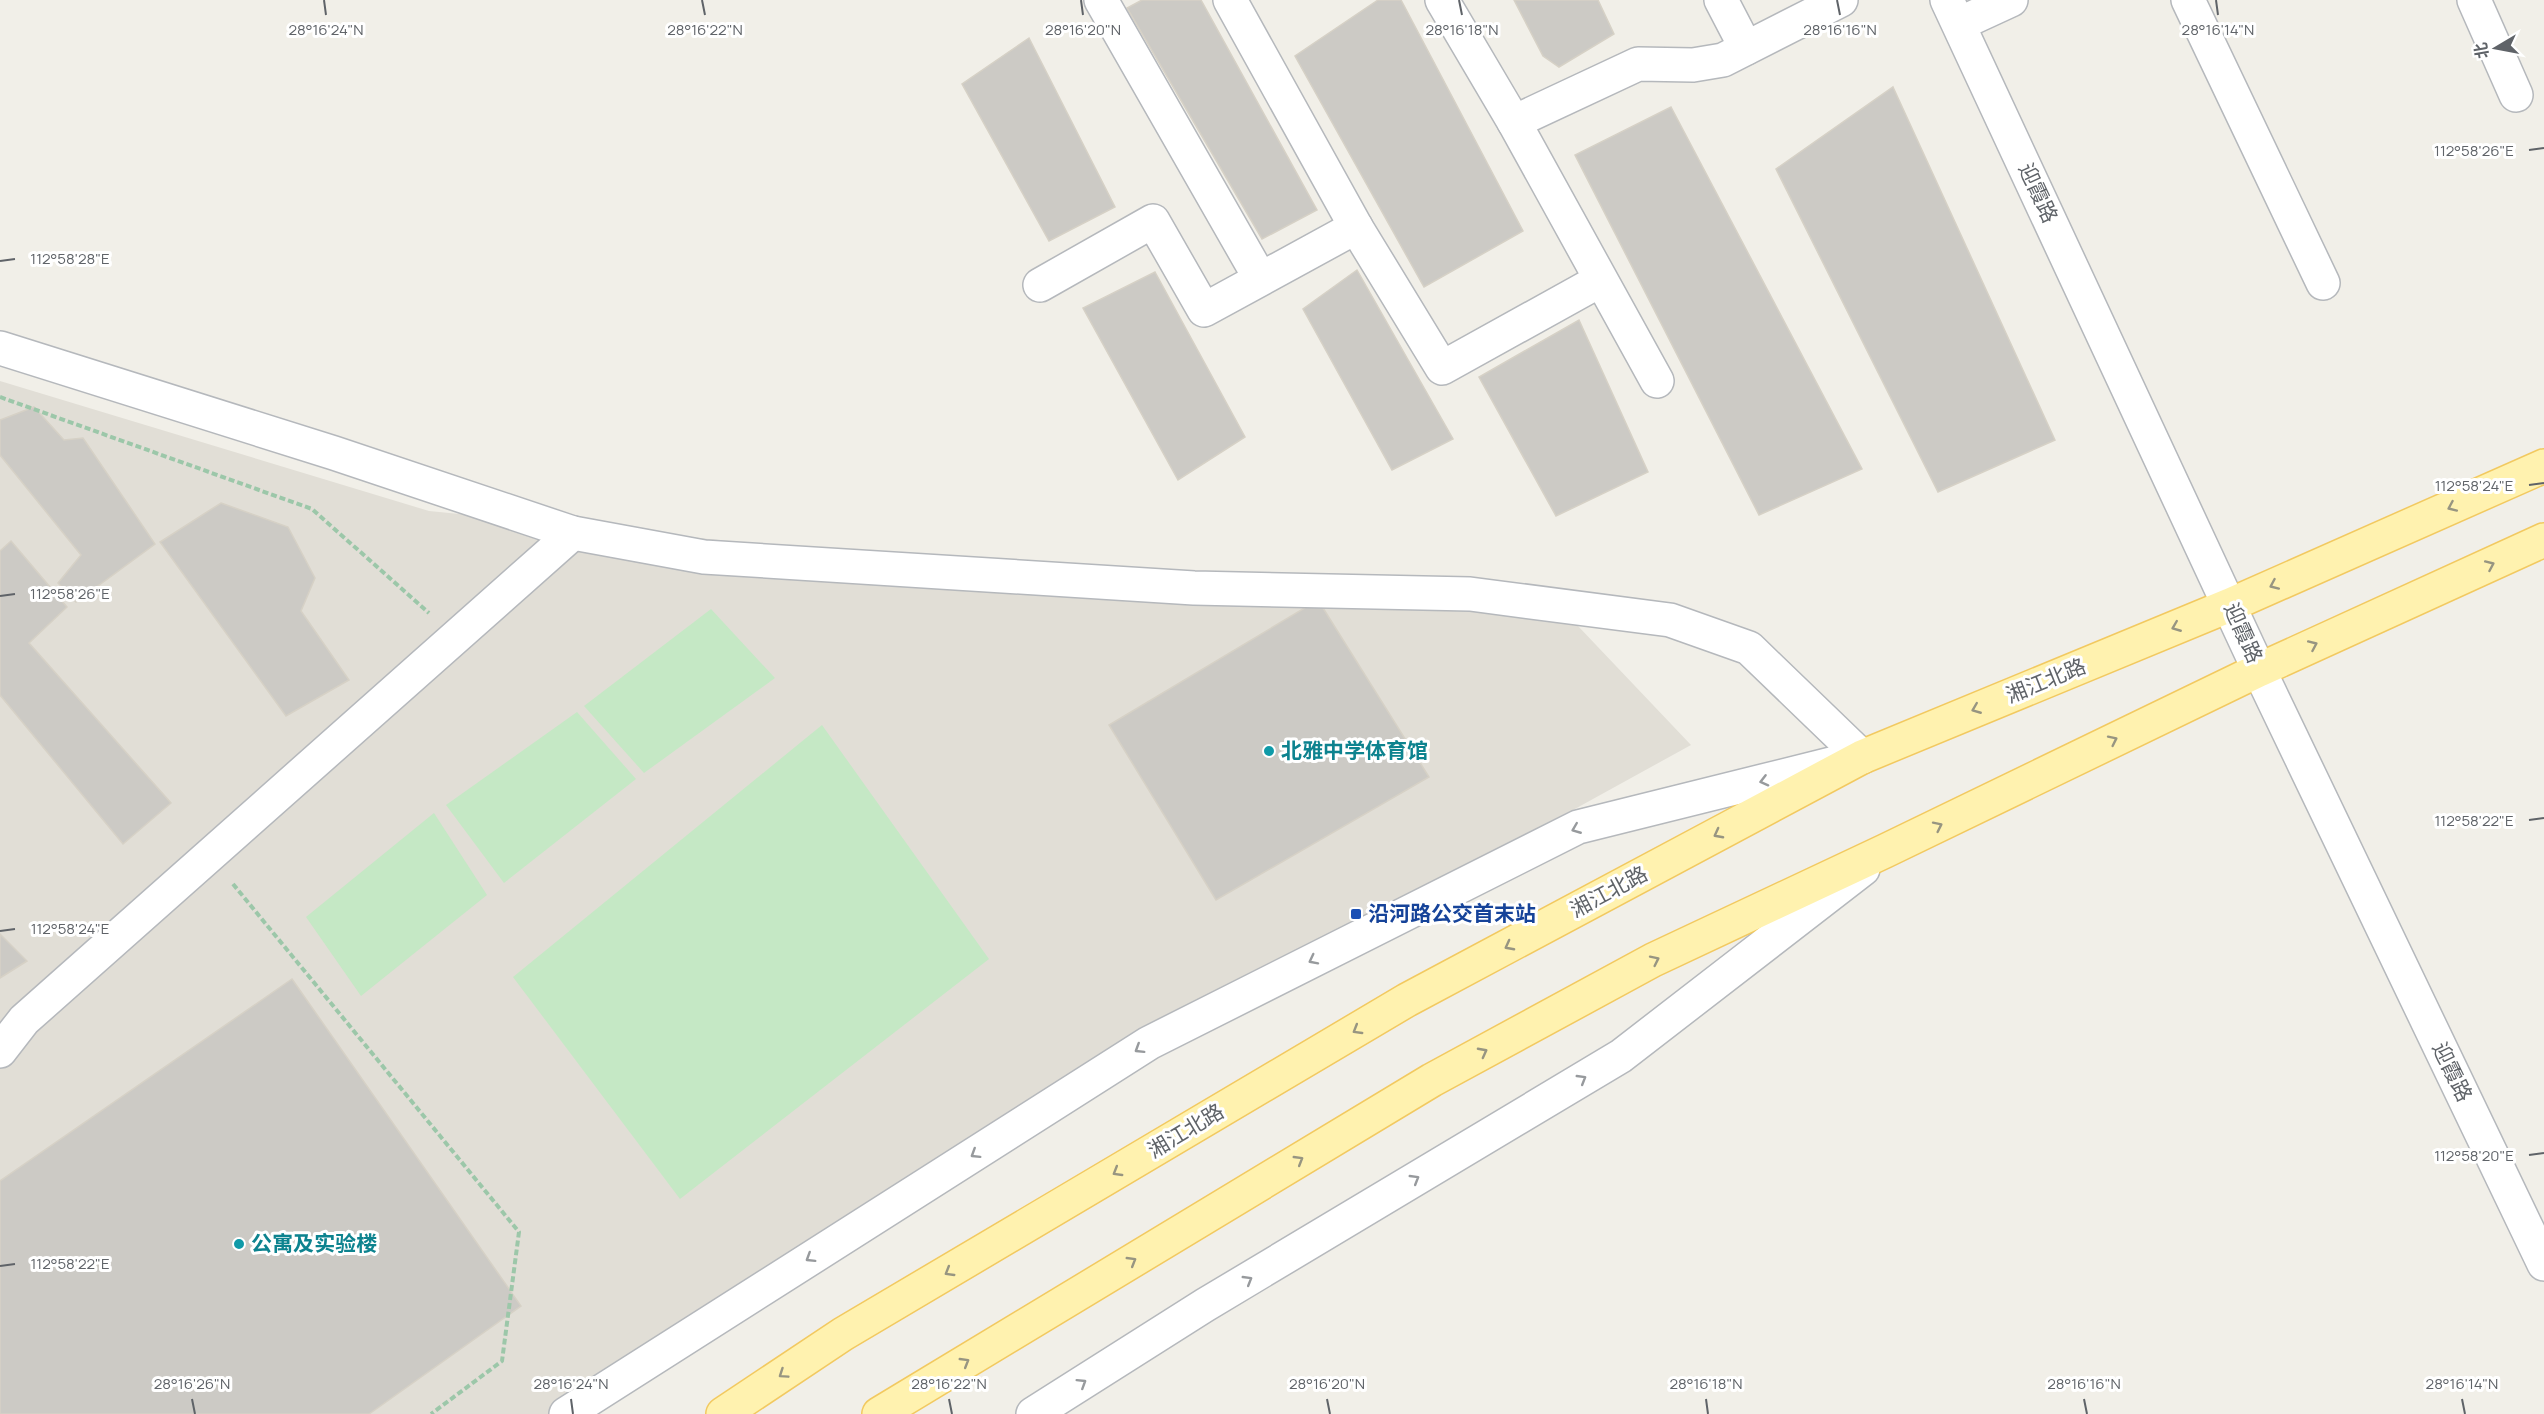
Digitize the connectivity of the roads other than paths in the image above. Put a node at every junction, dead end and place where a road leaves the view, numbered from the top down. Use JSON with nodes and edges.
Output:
{"nodes":[{"id":1,"x":1101,"y":0,"type":"edge"},
{"id":2,"x":1230,"y":0,"type":"edge"},
{"id":3,"x":1442,"y":0,"type":"edge"},
{"id":4,"x":1721,"y":0,"type":"edge"},
{"id":5,"x":1841,"y":0,"type":"edge"},
{"id":6,"x":2011,"y":0,"type":"edge"},
{"id":7,"x":2188,"y":0,"type":"edge"},
{"id":8,"x":2474,"y":0,"type":"edge"},
{"id":9,"x":1953,"y":12,"type":"edge"},
{"id":10,"x":1746,"y":48,"type":"junction"},
{"id":11,"x":2516,"y":95,"type":"dead end"},
{"id":12,"x":1514,"y":122,"type":"junction"},
{"id":13,"x":1356,"y":226,"type":"junction"},
{"id":14,"x":1260,"y":278,"type":"junction"},
{"id":15,"x":1599,"y":281,"type":"junction"},
{"id":16,"x":2323,"y":283,"type":"dead end"},
{"id":17,"x":1040,"y":285,"type":"dead end"},
{"id":18,"x":0,"y":348,"type":"edge"},
{"id":19,"x":1657,"y":381,"type":"dead end"},
{"id":20,"x":2544,"y":466,"type":"edge"},
{"id":21,"x":573,"y":533,"type":"junction"},
{"id":22,"x":2544,"y":540,"type":"edge"},
{"id":23,"x":2230,"y":605,"type":"junction"},
{"id":24,"x":2259,"y":670,"type":"junction"},
{"id":25,"x":1862,"y":756,"type":"junction"},
{"id":26,"x":1885,"y":851,"type":"junction"},
{"id":27,"x":0,"y":1051,"type":"edge"},
{"id":28,"x":2544,"y":1264,"type":"edge"},
{"id":29,"x":566,"y":1414,"type":"edge"},
{"id":30,"x":723,"y":1414,"type":"edge"},
{"id":31,"x":879,"y":1414,"type":"edge"},
{"id":32,"x":1033,"y":1414,"type":"edge"}],
"edges":[{"from":1,"to":14,"type":"street"},
{"from":2,"to":13,"type":"street"},
{"from":3,"to":12,"type":"street"},
{"from":4,"to":10,"type":"street"},
{"from":5,"to":10,"type":"street"},
{"from":6,"to":9,"type":"street"},
{"from":7,"to":16,"type":"street"},
{"from":8,"to":11,"type":"street"},
{"from":9,"to":23,"type":"street","name":"迎霞路"},
{"from":10,"to":12,"type":"street"},
{"from":12,"to":15,"type":"street"},
{"from":13,"to":14,"type":"street"},
{"from":13,"to":15,"type":"street"},
{"from":14,"to":17,"type":"street"},
{"from":15,"to":19,"type":"street"},
{"from":18,"to":21,"type":"street"},
{"from":20,"to":23,"type":"main road","name":"湘江北路","one_way":true},
{"from":21,"to":25,"type":"street"},
{"from":21,"to":27,"type":"street"},
{"from":24,"to":22,"type":"main road","one_way":true},
{"from":23,"to":24,"type":"street","name":"迎霞路"},
{"from":23,"to":25,"type":"main road","name":"湘江北路","one_way":true},
{"from":26,"to":24,"type":"main road","one_way":true},
{"from":24,"to":28,"type":"street","name":"迎霞路"},
{"from":25,"to":29,"type":"street","one_way":true},
{"from":25,"to":30,"type":"main road","name":"湘江北路","one_way":true},
{"from":31,"to":26,"type":"main road","one_way":true},
{"from":32,"to":26,"type":"street","one_way":true}]}
